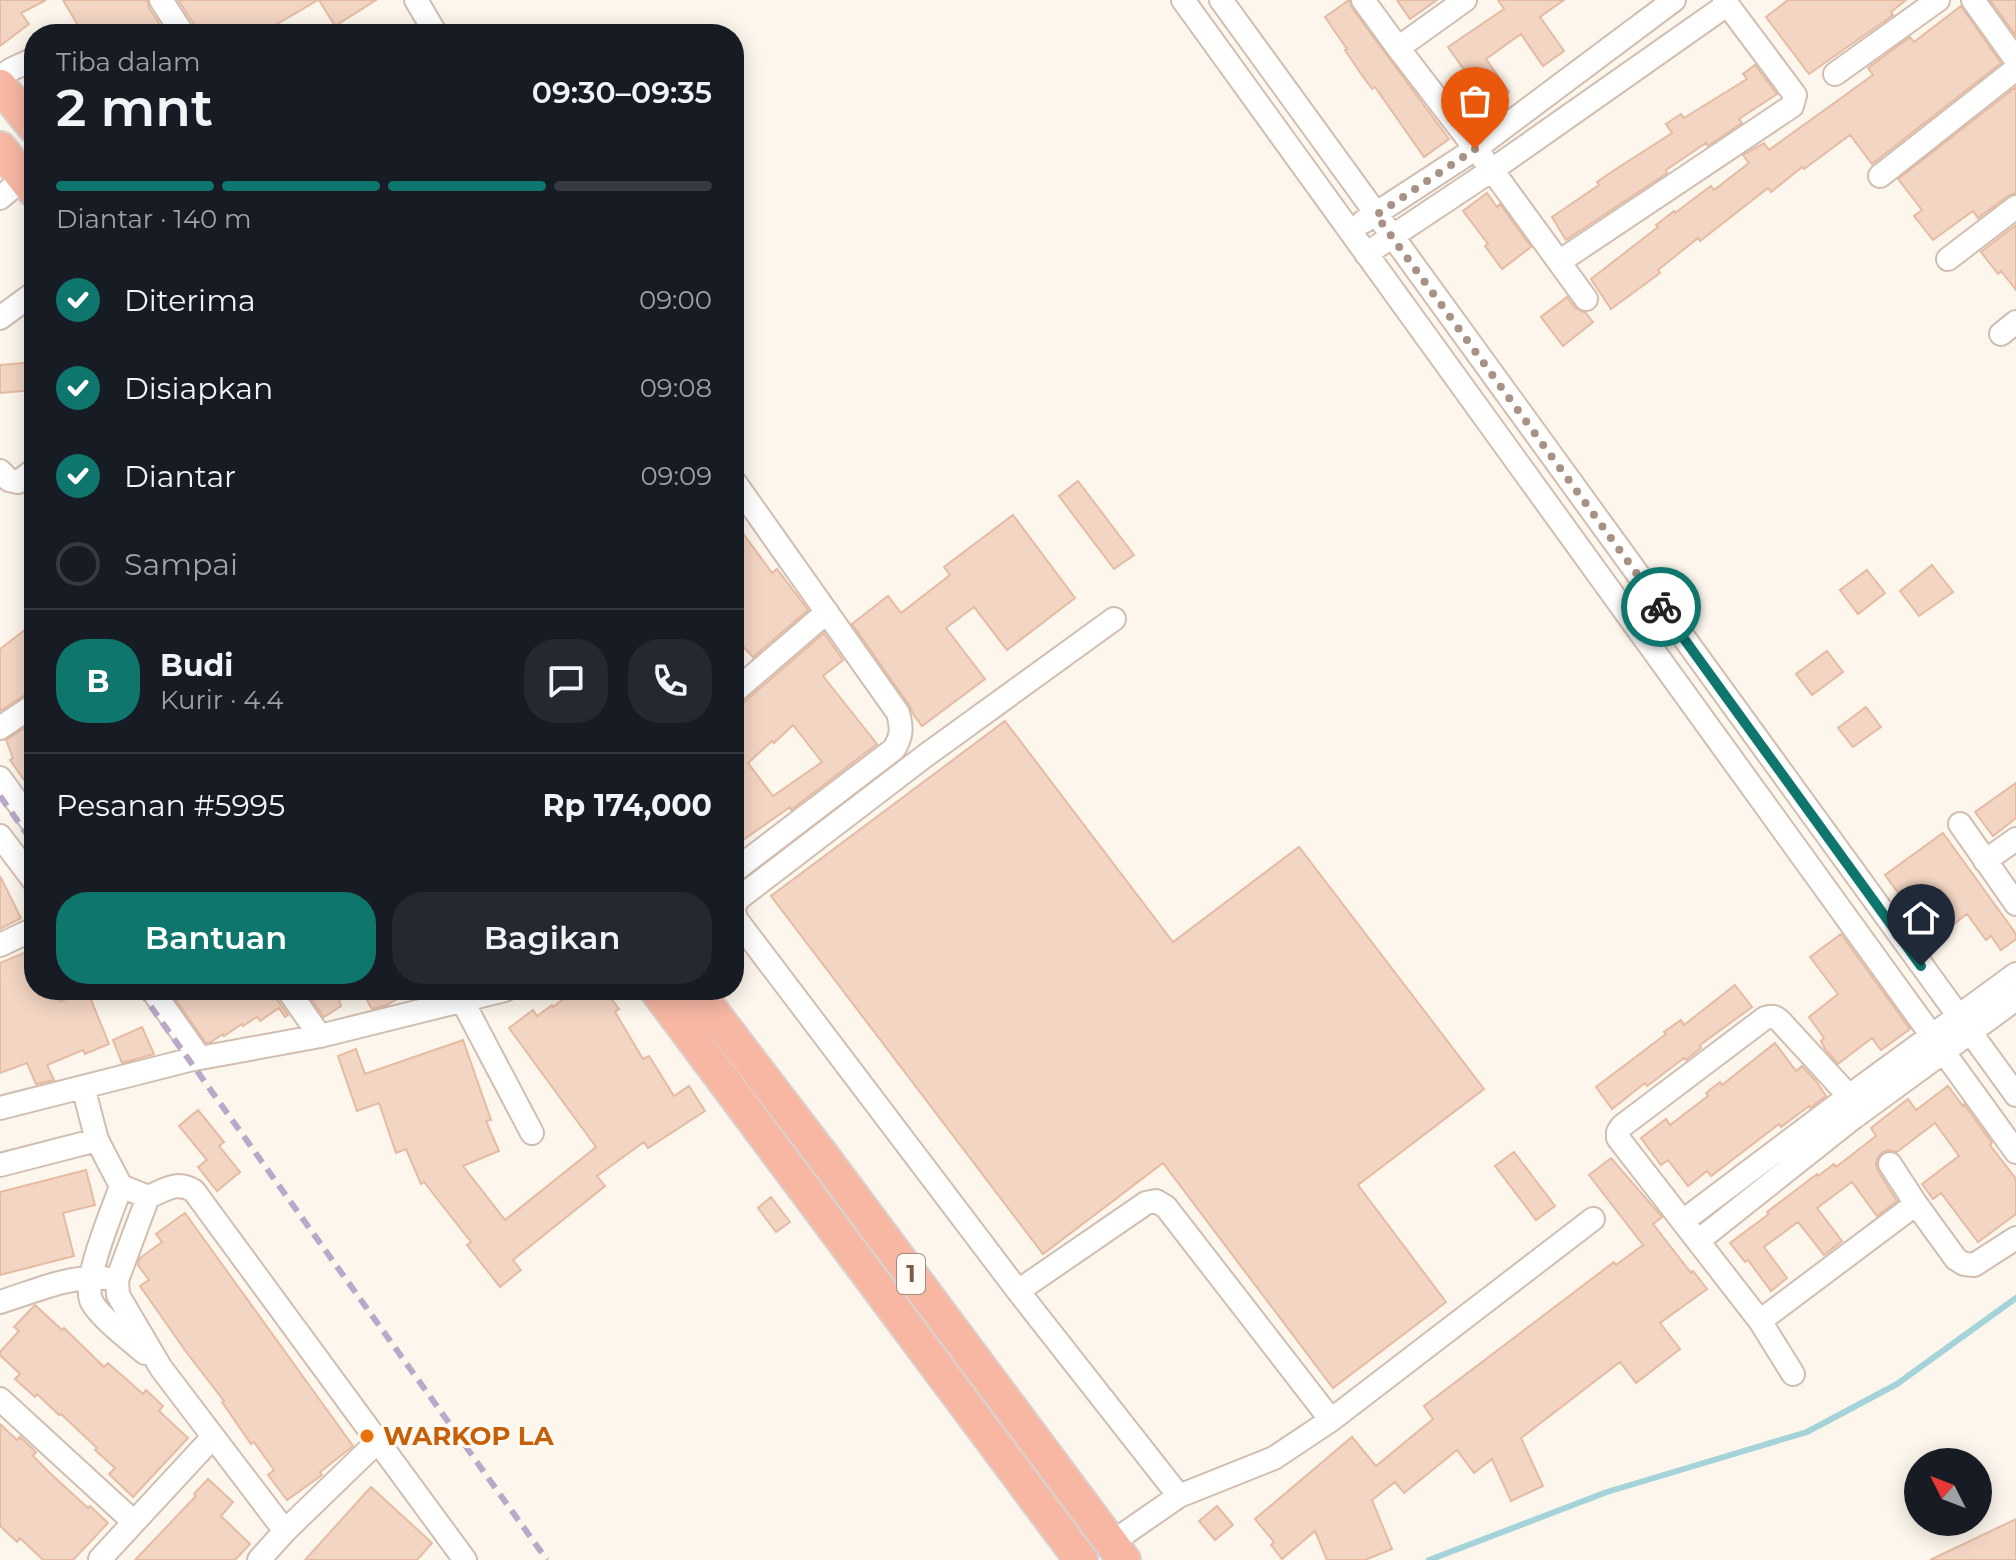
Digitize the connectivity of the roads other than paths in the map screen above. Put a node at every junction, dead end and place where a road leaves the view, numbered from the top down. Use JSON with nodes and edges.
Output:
{"nodes":[{"id":1,"x":161,"y":0,"type":"edge"},
{"id":2,"x":416,"y":0,"type":"edge"},
{"id":3,"x":1183,"y":0,"type":"edge"},
{"id":4,"x":1221,"y":0,"type":"edge"},
{"id":5,"x":1363,"y":0,"type":"edge"},
{"id":6,"x":1465,"y":0,"type":"edge"},
{"id":7,"x":1938,"y":0,"type":"edge"},
{"id":8,"x":1973,"y":0,"type":"edge"},
{"id":9,"x":1668,"y":2,"type":"edge"},
{"id":10,"x":1726,"y":2,"type":"edge"},
{"id":11,"x":177,"y":24,"type":"edge"},
{"id":12,"x":430,"y":24,"type":"edge"},
{"id":13,"x":1398,"y":48,"type":"junction"},
{"id":14,"x":2016,"y":60,"type":"edge"},
{"id":15,"x":24,"y":64,"type":"edge"},
{"id":16,"x":2016,"y":69,"type":"edge"},
{"id":17,"x":1835,"y":74,"type":"dead end"},
{"id":18,"x":0,"y":77,"type":"edge"},
{"id":19,"x":0,"y":86,"type":"edge"},
{"id":20,"x":24,"y":115,"type":"edge"},
{"id":21,"x":0,"y":148,"type":"edge"},
{"id":22,"x":1475,"y":149,"type":"junction"},
{"id":23,"x":1492,"y":170,"type":"junction"},
{"id":24,"x":1880,"y":176,"type":"dead end"},
{"id":25,"x":19,"y":189,"type":"edge"},
{"id":26,"x":2016,"y":207,"type":"edge"},
{"id":27,"x":1376,"y":215,"type":"junction"},
{"id":28,"x":1349,"y":230,"type":"junction"},
{"id":29,"x":1392,"y":235,"type":"junction"},
{"id":30,"x":1366,"y":254,"type":"junction"},
{"id":31,"x":1948,"y":259,"type":"dead end"},
{"id":32,"x":1559,"y":262,"type":"junction"},
{"id":33,"x":1586,"y":299,"type":"dead end"},
{"id":34,"x":24,"y":300,"type":"edge"},
{"id":35,"x":0,"y":318,"type":"edge"},
{"id":36,"x":24,"y":478,"type":"edge"},
{"id":37,"x":3,"y":479,"type":"edge"},
{"id":38,"x":744,"y":495,"type":"edge"},
{"id":39,"x":827,"y":612,"type":"junction"},
{"id":40,"x":1114,"y":619,"type":"dead end"},
{"id":41,"x":1703,"y":665,"type":"junction"},
{"id":42,"x":744,"y":683,"type":"edge"},
{"id":43,"x":1677,"y":684,"type":"junction"},
{"id":44,"x":24,"y":712,"type":"edge"},
{"id":45,"x":0,"y":728,"type":"edge"},
{"id":46,"x":0,"y":778,"type":"edge"},
{"id":47,"x":24,"y":811,"type":"edge"},
{"id":48,"x":1960,"y":824,"type":"dead end"},
{"id":49,"x":0,"y":836,"type":"edge"},
{"id":50,"x":2016,"y":839,"type":"edge"},
{"id":51,"x":1985,"y":861,"type":"junction"},
{"id":52,"x":744,"y":863,"type":"edge"},
{"id":53,"x":24,"y":868,"type":"edge"},
{"id":54,"x":744,"y":894,"type":"edge"},
{"id":55,"x":2016,"y":904,"type":"edge"},
{"id":56,"x":744,"y":930,"type":"edge"},
{"id":57,"x":24,"y":934,"type":"edge"},
{"id":58,"x":0,"y":945,"type":"edge"},
{"id":59,"x":2016,"y":974,"type":"edge"},
{"id":60,"x":2016,"y":999,"type":"edge"},
{"id":61,"x":159,"y":1000,"type":"edge"},
{"id":62,"x":295,"y":1000,"type":"edge"},
{"id":63,"x":470,"y":1000,"type":"edge"},
{"id":64,"x":664,"y":1000,"type":"edge"},
{"id":65,"x":704,"y":1000,"type":"edge"},
{"id":66,"x":463,"y":1002,"type":"junction"},
{"id":67,"x":1964,"y":1024,"type":"junction"},
{"id":68,"x":320,"y":1036,"type":"junction"},
{"id":69,"x":1938,"y":1044,"type":"junction"},
{"id":70,"x":200,"y":1058,"type":"junction"},
{"id":71,"x":83,"y":1087,"type":"junction"},
{"id":72,"x":2016,"y":1095,"type":"edge"},
{"id":73,"x":1849,"y":1096,"type":"junction"},
{"id":74,"x":784,"y":1105,"type":"junction"},
{"id":75,"x":0,"y":1108,"type":"edge"},
{"id":76,"x":758,"y":1124,"type":"junction"},
{"id":77,"x":532,"y":1133,"type":"dead end"},
{"id":78,"x":97,"y":1140,"type":"junction"},
{"id":79,"x":2016,"y":1152,"type":"edge"},
{"id":80,"x":822,"y":1155,"type":"junction"},
{"id":81,"x":1890,"y":1164,"type":"dead end"},
{"id":82,"x":0,"y":1165,"type":"edge"},
{"id":83,"x":794,"y":1174,"type":"junction"},
{"id":84,"x":121,"y":1186,"type":"junction"},
{"id":85,"x":148,"y":1197,"type":"junction"},
{"id":86,"x":1916,"y":1204,"type":"junction"},
{"id":87,"x":1593,"y":1219,"type":"dead end"},
{"id":88,"x":1683,"y":1221,"type":"junction"},
{"id":89,"x":2016,"y":1238,"type":"edge"},
{"id":90,"x":1698,"y":1241,"type":"junction"},
{"id":91,"x":90,"y":1277,"type":"junction"},
{"id":92,"x":117,"y":1280,"type":"junction"},
{"id":93,"x":1018,"y":1291,"type":"junction"},
{"id":94,"x":0,"y":1302,"type":"edge"},
{"id":95,"x":1760,"y":1321,"type":"junction"},
{"id":96,"x":161,"y":1368,"type":"junction"},
{"id":97,"x":1793,"y":1374,"type":"dead end"},
{"id":98,"x":0,"y":1399,"type":"edge"},
{"id":99,"x":1331,"y":1420,"type":"junction"},
{"id":100,"x":213,"y":1437,"type":"junction"},
{"id":101,"x":378,"y":1441,"type":"junction"},
{"id":102,"x":1179,"y":1496,"type":"junction"},
{"id":103,"x":134,"y":1522,"type":"junction"},
{"id":104,"x":285,"y":1531,"type":"junction"},
{"id":105,"x":1118,"y":1552,"type":"edge"},
{"id":106,"x":452,"y":1554,"type":"edge"},
{"id":107,"x":100,"y":1559,"type":"edge"},
{"id":108,"x":259,"y":1560,"type":"edge"},
{"id":109,"x":1081,"y":1560,"type":"edge"}],
"edges":[{"from":1,"to":11,"type":"street"},
{"from":2,"to":12,"type":"street"},
{"from":3,"to":28,"type":"street"},
{"from":4,"to":27,"type":"street"},
{"from":5,"to":13,"type":"street"},
{"from":6,"to":13,"type":"street"},
{"from":7,"to":17,"type":"street"},
{"from":8,"to":14,"type":"street"},
{"from":9,"to":22,"type":"street"},
{"from":10,"to":23,"type":"street"},
{"from":10,"to":32,"type":"street"},
{"from":13,"to":22,"type":"street"},
{"from":15,"to":18,"type":"street"},
{"from":16,"to":24,"type":"street"},
{"from":19,"to":20,"type":"highway"},
{"from":21,"to":25,"type":"highway"},
{"from":22,"to":23,"type":"street"},
{"from":22,"to":27,"type":"street"},
{"from":23,"to":29,"type":"street"},
{"from":23,"to":32,"type":"street"},
{"from":26,"to":31,"type":"street"},
{"from":27,"to":28,"type":"street"},
{"from":27,"to":29,"type":"street"},
{"from":28,"to":30,"type":"street"},
{"from":29,"to":30,"type":"street"},
{"from":29,"to":41,"type":"street"},
{"from":30,"to":43,"type":"street"},
{"from":32,"to":33,"type":"street"},
{"from":34,"to":35,"type":"street"},
{"from":36,"to":37,"type":"street"},
{"from":38,"to":39,"type":"street"},
{"from":39,"to":42,"type":"street"},
{"from":39,"to":52,"type":"street"},
{"from":40,"to":54,"type":"street"},
{"from":41,"to":43,"type":"street"},
{"from":41,"to":67,"type":"street"},
{"from":43,"to":69,"type":"street"},
{"from":44,"to":45,"type":"street"},
{"from":46,"to":47,"type":"street"},
{"from":48,"to":51,"type":"street"},
{"from":49,"to":53,"type":"street"},
{"from":50,"to":51,"type":"street"},
{"from":51,"to":55,"type":"street"},
{"from":56,"to":93,"type":"street"},
{"from":57,"to":58,"type":"street"},
{"from":59,"to":67,"type":"street"},
{"from":60,"to":67,"type":"street"},
{"from":61,"to":70,"type":"street"},
{"from":62,"to":68,"type":"street"},
{"from":63,"to":66,"type":"street"},
{"from":64,"to":76,"type":"highway","number":"1"},
{"from":65,"to":74,"type":"highway","number":"1"},
{"from":66,"to":68,"type":"street"},
{"from":66,"to":77,"type":"street"},
{"from":67,"to":69,"type":"street"},
{"from":67,"to":72,"type":"street"},
{"from":68,"to":70,"type":"street"},
{"from":69,"to":73,"type":"street"},
{"from":69,"to":79,"type":"street"},
{"from":69,"to":90,"type":"street"},
{"from":70,"to":71,"type":"street"},
{"from":71,"to":75,"type":"street"},
{"from":71,"to":78,"type":"street"},
{"from":73,"to":88,"type":"street"},
{"from":73,"to":88,"type":"street"},
{"from":74,"to":76,"type":"highway"},
{"from":74,"to":80,"type":"highway","number":"1"},
{"from":76,"to":83,"type":"highway","number":"1"},
{"from":78,"to":82,"type":"street"},
{"from":78,"to":84,"type":"street"},
{"from":80,"to":83,"type":"highway"},
{"from":80,"to":105,"type":"highway","number":"1"},
{"from":81,"to":86,"type":"street"},
{"from":83,"to":109,"type":"highway","number":"1"},
{"from":84,"to":85,"type":"street"},
{"from":84,"to":91,"type":"street"},
{"from":85,"to":92,"type":"street"},
{"from":85,"to":101,"type":"street"},
{"from":86,"to":89,"type":"street"},
{"from":86,"to":95,"type":"street"},
{"from":87,"to":99,"type":"street"},
{"from":88,"to":90,"type":"street"},
{"from":90,"to":95,"type":"street"},
{"from":91,"to":92,"type":"street"},
{"from":91,"to":94,"type":"street"},
{"from":91,"to":96,"type":"street"},
{"from":92,"to":96,"type":"street"},
{"from":93,"to":99,"type":"street"},
{"from":93,"to":102,"type":"street"},
{"from":95,"to":97,"type":"street"},
{"from":96,"to":100,"type":"street"},
{"from":98,"to":103,"type":"street"},
{"from":99,"to":102,"type":"street"},
{"from":100,"to":103,"type":"street"},
{"from":100,"to":104,"type":"street"},
{"from":101,"to":104,"type":"street"},
{"from":101,"to":106,"type":"street"},
{"from":102,"to":105,"type":"street"},
{"from":103,"to":107,"type":"street"},
{"from":104,"to":108,"type":"street"}]}
